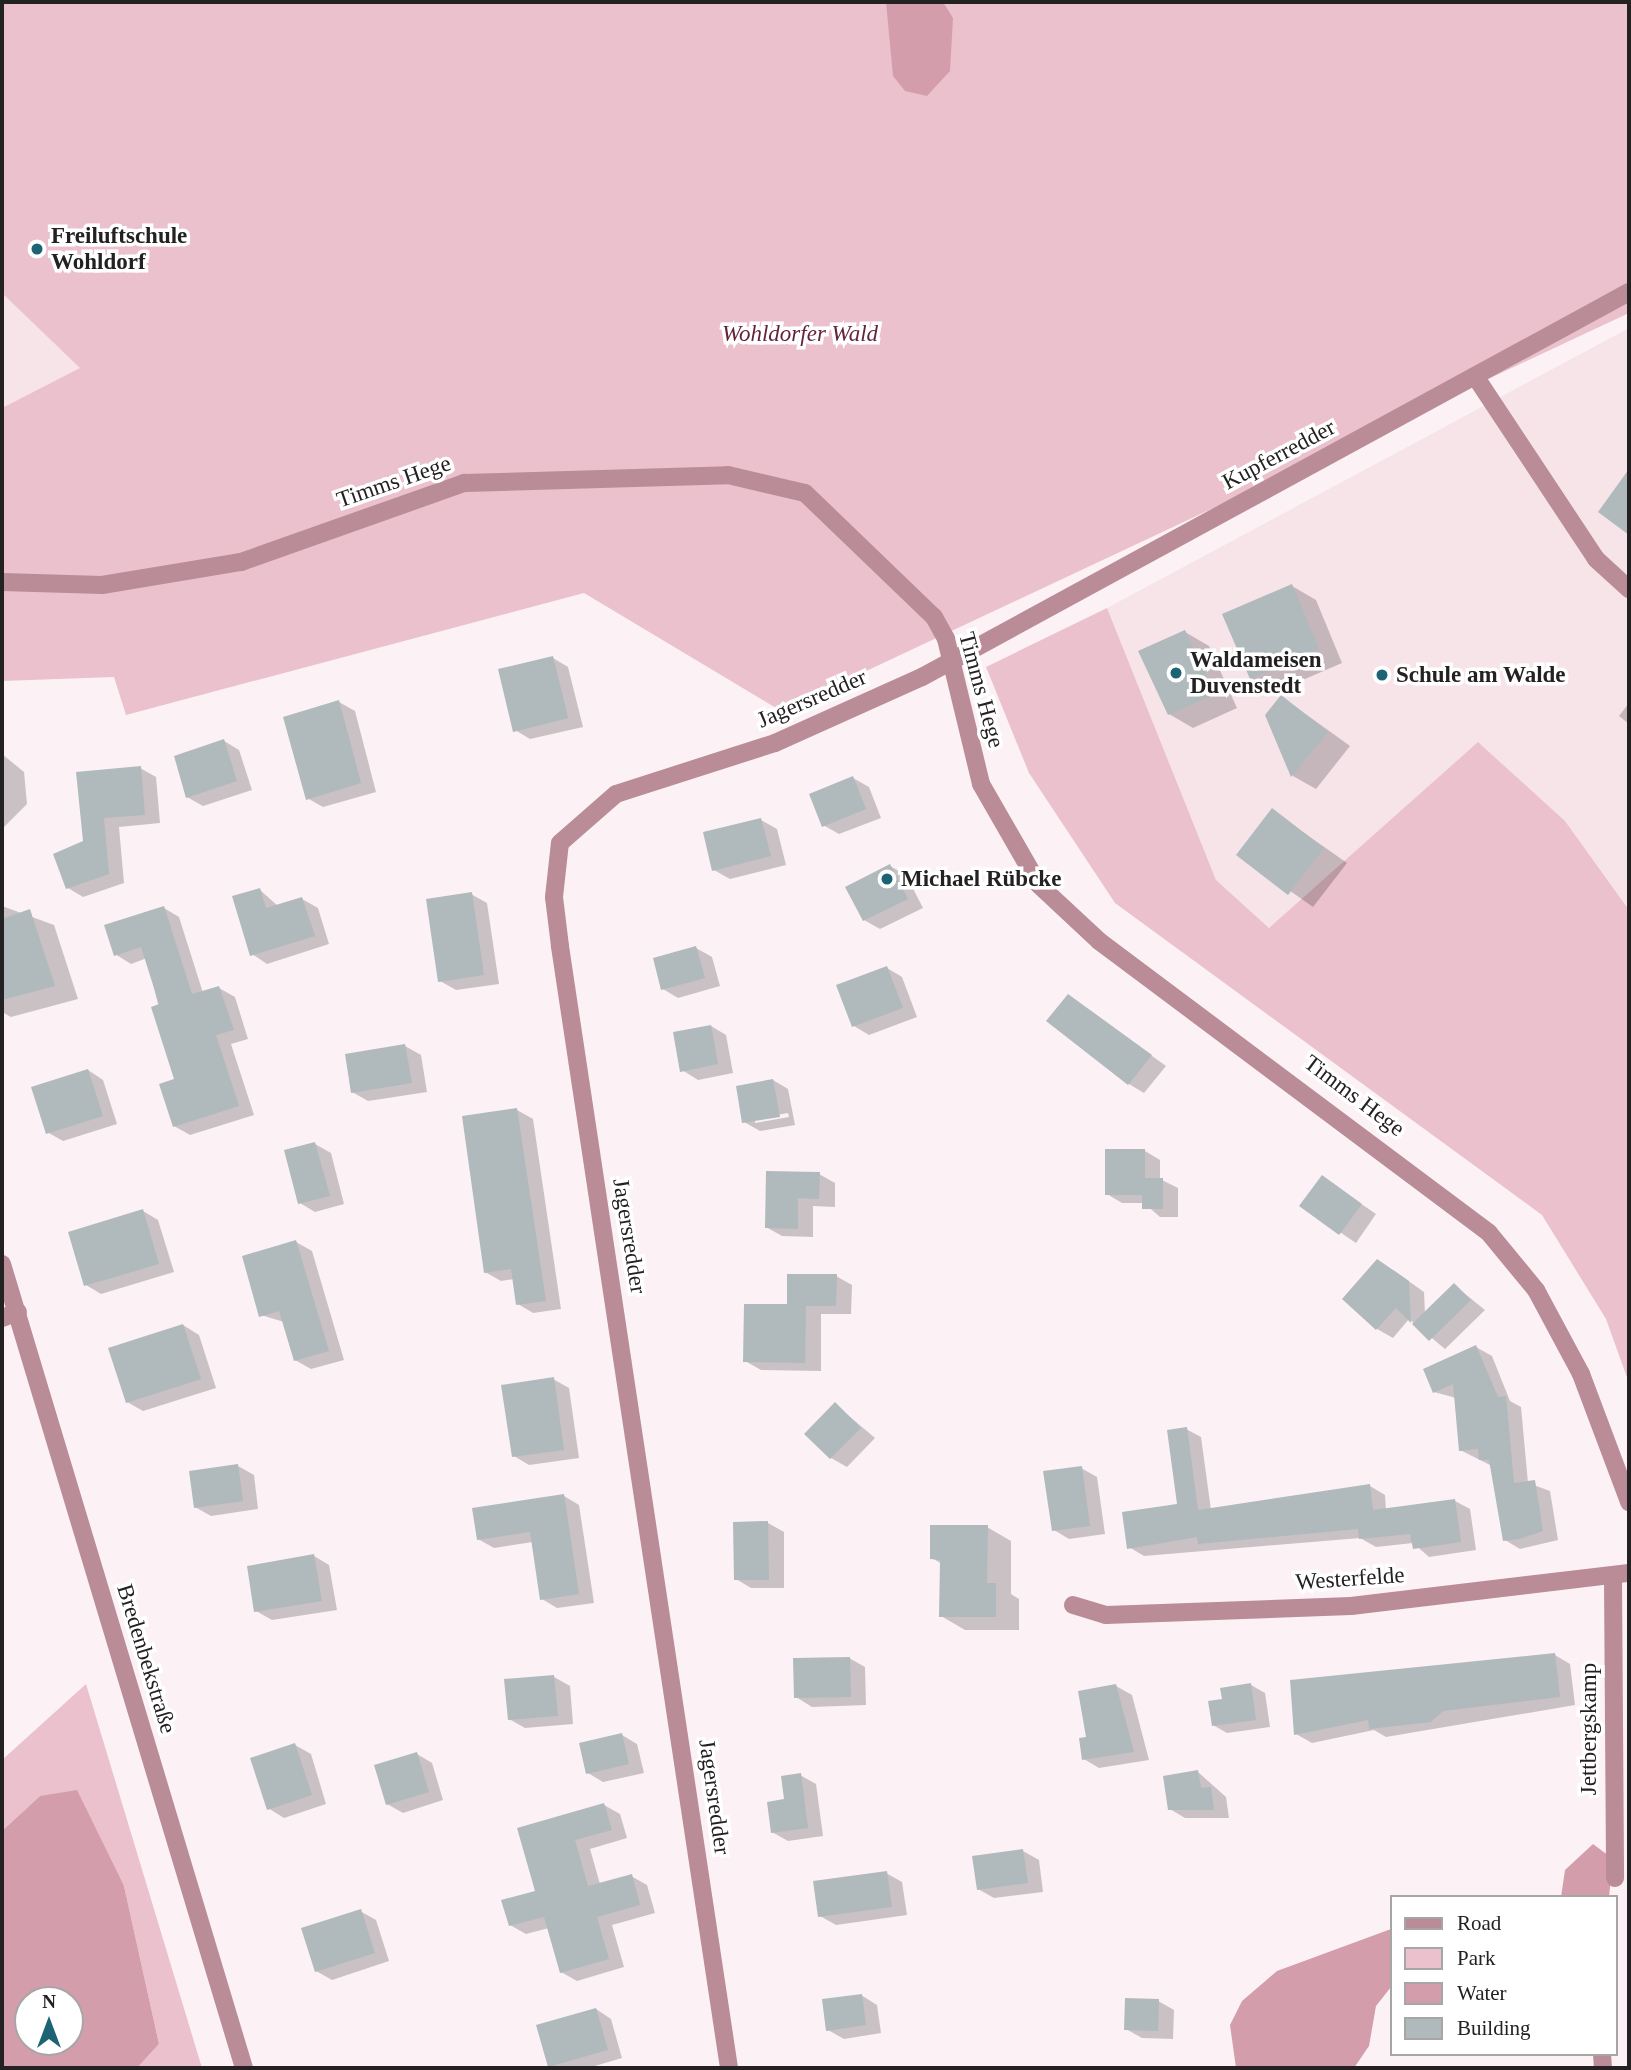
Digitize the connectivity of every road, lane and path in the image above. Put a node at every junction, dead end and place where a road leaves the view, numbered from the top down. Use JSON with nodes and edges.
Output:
{"nodes":[{"id":1,"x":1629,"y":292,"type":"edge"},
{"id":2,"x":1475,"y":376,"type":"junction"},
{"id":3,"x":2,"y":582,"type":"edge"},
{"id":4,"x":1629,"y":589,"type":"edge"},
{"id":5,"x":951,"y":660,"type":"junction"},
{"id":6,"x":2,"y":1264,"type":"edge"},
{"id":7,"x":10,"y":1315,"type":"edge"},
{"id":8,"x":1629,"y":1502,"type":"edge"},
{"id":9,"x":1621,"y":1576,"type":"edge"},
{"id":10,"x":1073,"y":1605,"type":"dead end"},
{"id":11,"x":1615,"y":1878,"type":"dead end"},
{"id":12,"x":244,"y":2068,"type":"edge"},
{"id":13,"x":729,"y":2068,"type":"edge"}],
"edges":[{"from":1,"to":2,"type":"street","name":"Kupferredder"},
{"from":2,"to":4,"type":"street"},
{"from":2,"to":5,"type":"street","name":"Kupferredder"},
{"from":3,"to":5,"type":"street","name":"Timms Hege"},
{"from":5,"to":8,"type":"street","name":"Timms Hege"},
{"from":5,"to":13,"type":"street","name":"Jagersredder"},
{"from":6,"to":7,"type":"street","name":"Bredenbekstraße"},
{"from":7,"to":12,"type":"street","name":"Bredenbekstraße"},
{"from":9,"to":10,"type":"street","name":"Westerfelde"},
{"from":9,"to":11,"type":"street","name":"Jettbergskamp"}]}
